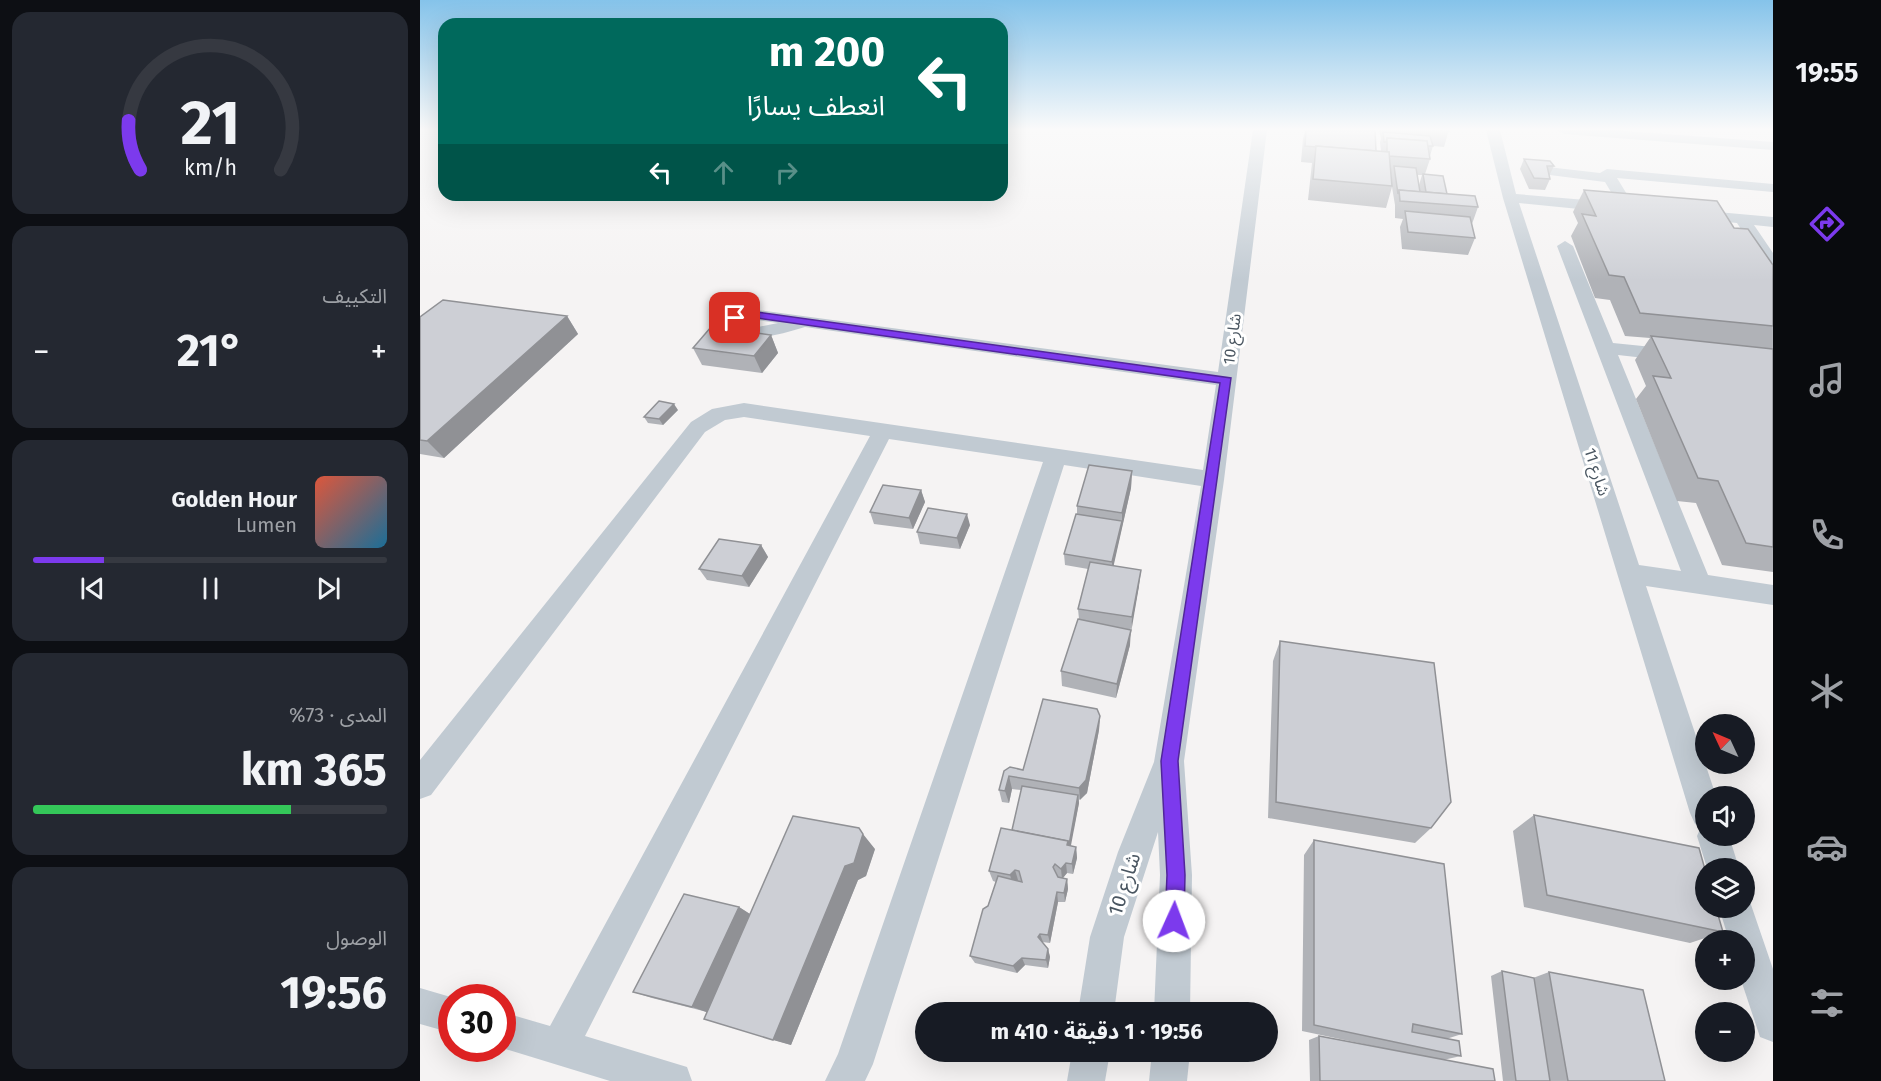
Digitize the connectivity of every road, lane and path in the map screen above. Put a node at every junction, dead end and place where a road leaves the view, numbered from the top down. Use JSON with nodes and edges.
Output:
{"nodes":[{"id":1,"x":1253,"y":180,"type":"edge"},
{"id":2,"x":1506,"y":180,"type":"edge"},
{"id":3,"x":1597,"y":180,"type":"edge"},
{"id":4,"x":1696,"y":180,"type":"edge"},
{"id":5,"x":1611,"y":183,"type":"junction"},
{"id":6,"x":1773,"y":188,"type":"edge"},
{"id":7,"x":1510,"y":198,"type":"junction"},
{"id":8,"x":1773,"y":203,"type":"edge"},
{"id":9,"x":1674,"y":213,"type":"edge"},
{"id":10,"x":1742,"y":219,"type":"junction"},
{"id":11,"x":1773,"y":222,"type":"edge"},
{"id":12,"x":1565,"y":246,"type":"dead end"},
{"id":13,"x":1773,"y":265,"type":"edge"},
{"id":14,"x":803,"y":322,"type":"dead end"},
{"id":15,"x":1606,"y":348,"type":"junction"},
{"id":16,"x":1695,"y":358,"type":"edge"},
{"id":17,"x":1227,"y":380,"type":"junction"},
{"id":18,"x":884,"y":429,"type":"junction"},
{"id":19,"x":1055,"y":458,"type":"junction"},
{"id":20,"x":1213,"y":480,"type":"junction"},
{"id":21,"x":1629,"y":573,"type":"junction"},
{"id":22,"x":1699,"y":584,"type":"junction"},
{"id":23,"x":1773,"y":596,"type":"edge"},
{"id":24,"x":1169,"y":761,"type":"junction"},
{"id":25,"x":420,"y":784,"type":"edge"},
{"id":26,"x":1697,"y":786,"type":"edge"},
{"id":27,"x":1739,"y":918,"type":"edge"},
{"id":28,"x":1097,"y":1002,"type":"edge"},
{"id":29,"x":1172,"y":1002,"type":"edge"},
{"id":30,"x":420,"y":1006,"type":"edge"},
{"id":31,"x":438,"y":1011,"type":"edge"},
{"id":32,"x":1773,"y":1024,"type":"edge"},
{"id":33,"x":516,"y":1034,"type":"edge"},
{"id":34,"x":559,"y":1047,"type":"junction"},
{"id":35,"x":1089,"y":1062,"type":"edge"},
{"id":36,"x":1170,"y":1062,"type":"edge"},
{"id":37,"x":674,"y":1081,"type":"edge"},
{"id":38,"x":844,"y":1081,"type":"edge"},
{"id":39,"x":1086,"y":1081,"type":"edge"},
{"id":40,"x":1167,"y":1081,"type":"edge"}],
"edges":[{"from":1,"to":17,"type":"street","name":"شارع 10"},
{"from":2,"to":7,"type":"street","name":"شارع 11"},
{"from":3,"to":5,"type":"street"},
{"from":4,"to":6,"type":"street"},
{"from":5,"to":7,"type":"street"},
{"from":5,"to":8,"type":"street"},
{"from":7,"to":21,"type":"street","name":"شارع 11"},
{"from":9,"to":10,"type":"street"},
{"from":10,"to":11,"type":"street"},
{"from":10,"to":13,"type":"street"},
{"from":12,"to":15,"type":"street"},
{"from":14,"to":17,"type":"street"},
{"from":15,"to":16,"type":"street"},
{"from":15,"to":22,"type":"street"},
{"from":17,"to":20,"type":"street","name":"شارع 10"},
{"from":18,"to":19,"type":"street"},
{"from":18,"to":25,"type":"street"},
{"from":18,"to":34,"type":"street"},
{"from":19,"to":20,"type":"street"},
{"from":19,"to":38,"type":"street"},
{"from":20,"to":24,"type":"street","name":"شارع 10"},
{"from":21,"to":22,"type":"street"},
{"from":21,"to":26,"type":"street","name":"شارع 11"},
{"from":22,"to":23,"type":"street"},
{"from":24,"to":28,"type":"street","name":"شارع 10"},
{"from":24,"to":29,"type":"street","name":"شارع 10"},
{"from":27,"to":32,"type":"street"},
{"from":30,"to":31,"type":"street"},
{"from":33,"to":34,"type":"street"},
{"from":34,"to":37,"type":"street"},
{"from":35,"to":39,"type":"street"},
{"from":36,"to":40,"type":"street"}]}
